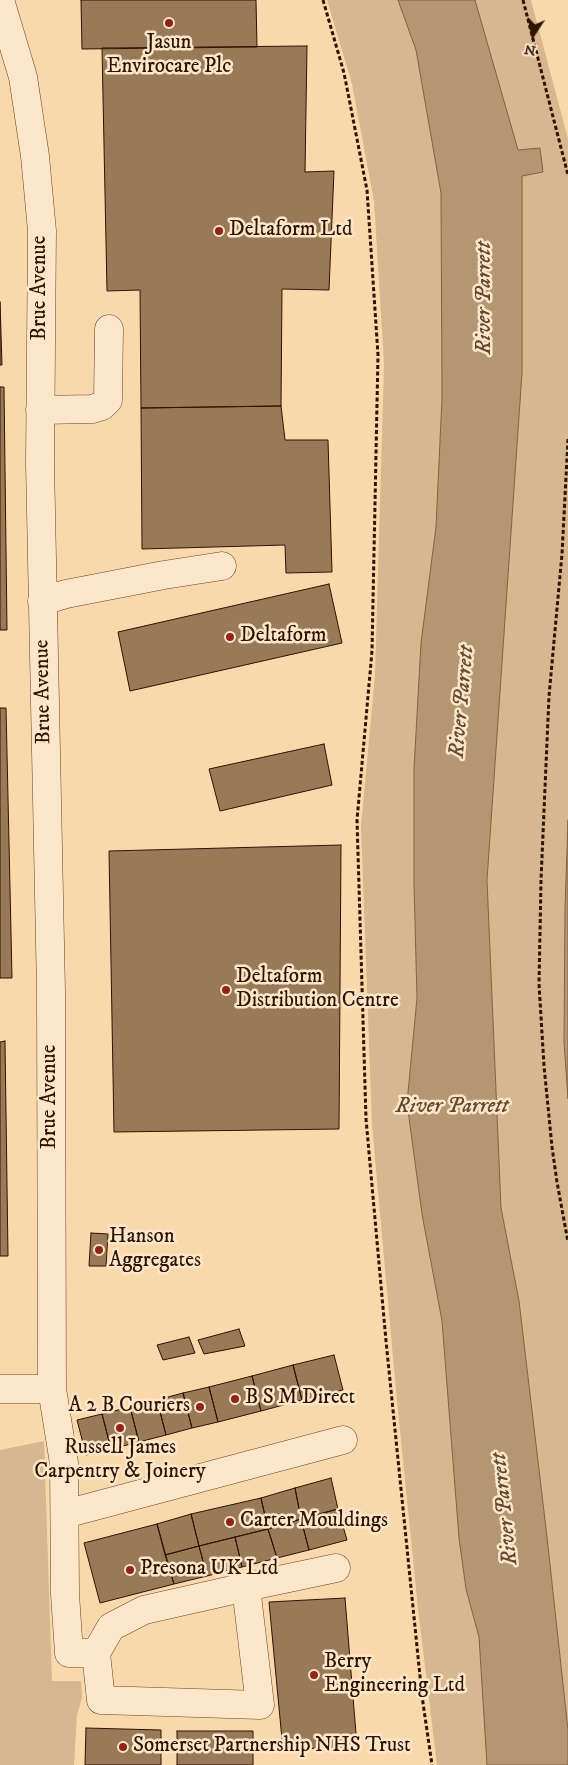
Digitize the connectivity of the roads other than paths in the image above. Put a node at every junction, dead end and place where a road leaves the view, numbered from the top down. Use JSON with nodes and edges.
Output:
{"nodes":[{"id":1,"x":0,"y":0,"type":"edge"},
{"id":2,"x":110,"y":329,"type":"dead end"},
{"id":3,"x":40,"y":410,"type":"junction"},
{"id":4,"x":222,"y":566,"type":"dead end"},
{"id":5,"x":42,"y":601,"type":"junction"},
{"id":6,"x":0,"y":1389,"type":"edge"},
{"id":7,"x":52,"y":1389,"type":"junction"},
{"id":8,"x":343,"y":1440,"type":"dead end"},
{"id":9,"x":65,"y":1514,"type":"junction"},
{"id":10,"x":336,"y":1568,"type":"dead end"},
{"id":11,"x":246,"y":1587,"type":"junction"},
{"id":12,"x":96,"y":1653,"type":"junction"}],
"edges":[{"from":1,"to":3,"type":"street","name":"Brue Avenue"},
{"from":2,"to":3,"type":"street"},
{"from":3,"to":5,"type":"street","name":"Brue Avenue"},
{"from":4,"to":5,"type":"street"},
{"from":5,"to":7,"type":"street","name":"Brue Avenue"},
{"from":6,"to":7,"type":"street"},
{"from":7,"to":9,"type":"street","name":"Brue Avenue"},
{"from":8,"to":9,"type":"street"},
{"from":9,"to":12,"type":"street","name":"Brue Avenue"},
{"from":10,"to":11,"type":"street"},
{"from":11,"to":12,"type":"street"},
{"from":11,"to":12,"type":"street"}]}
